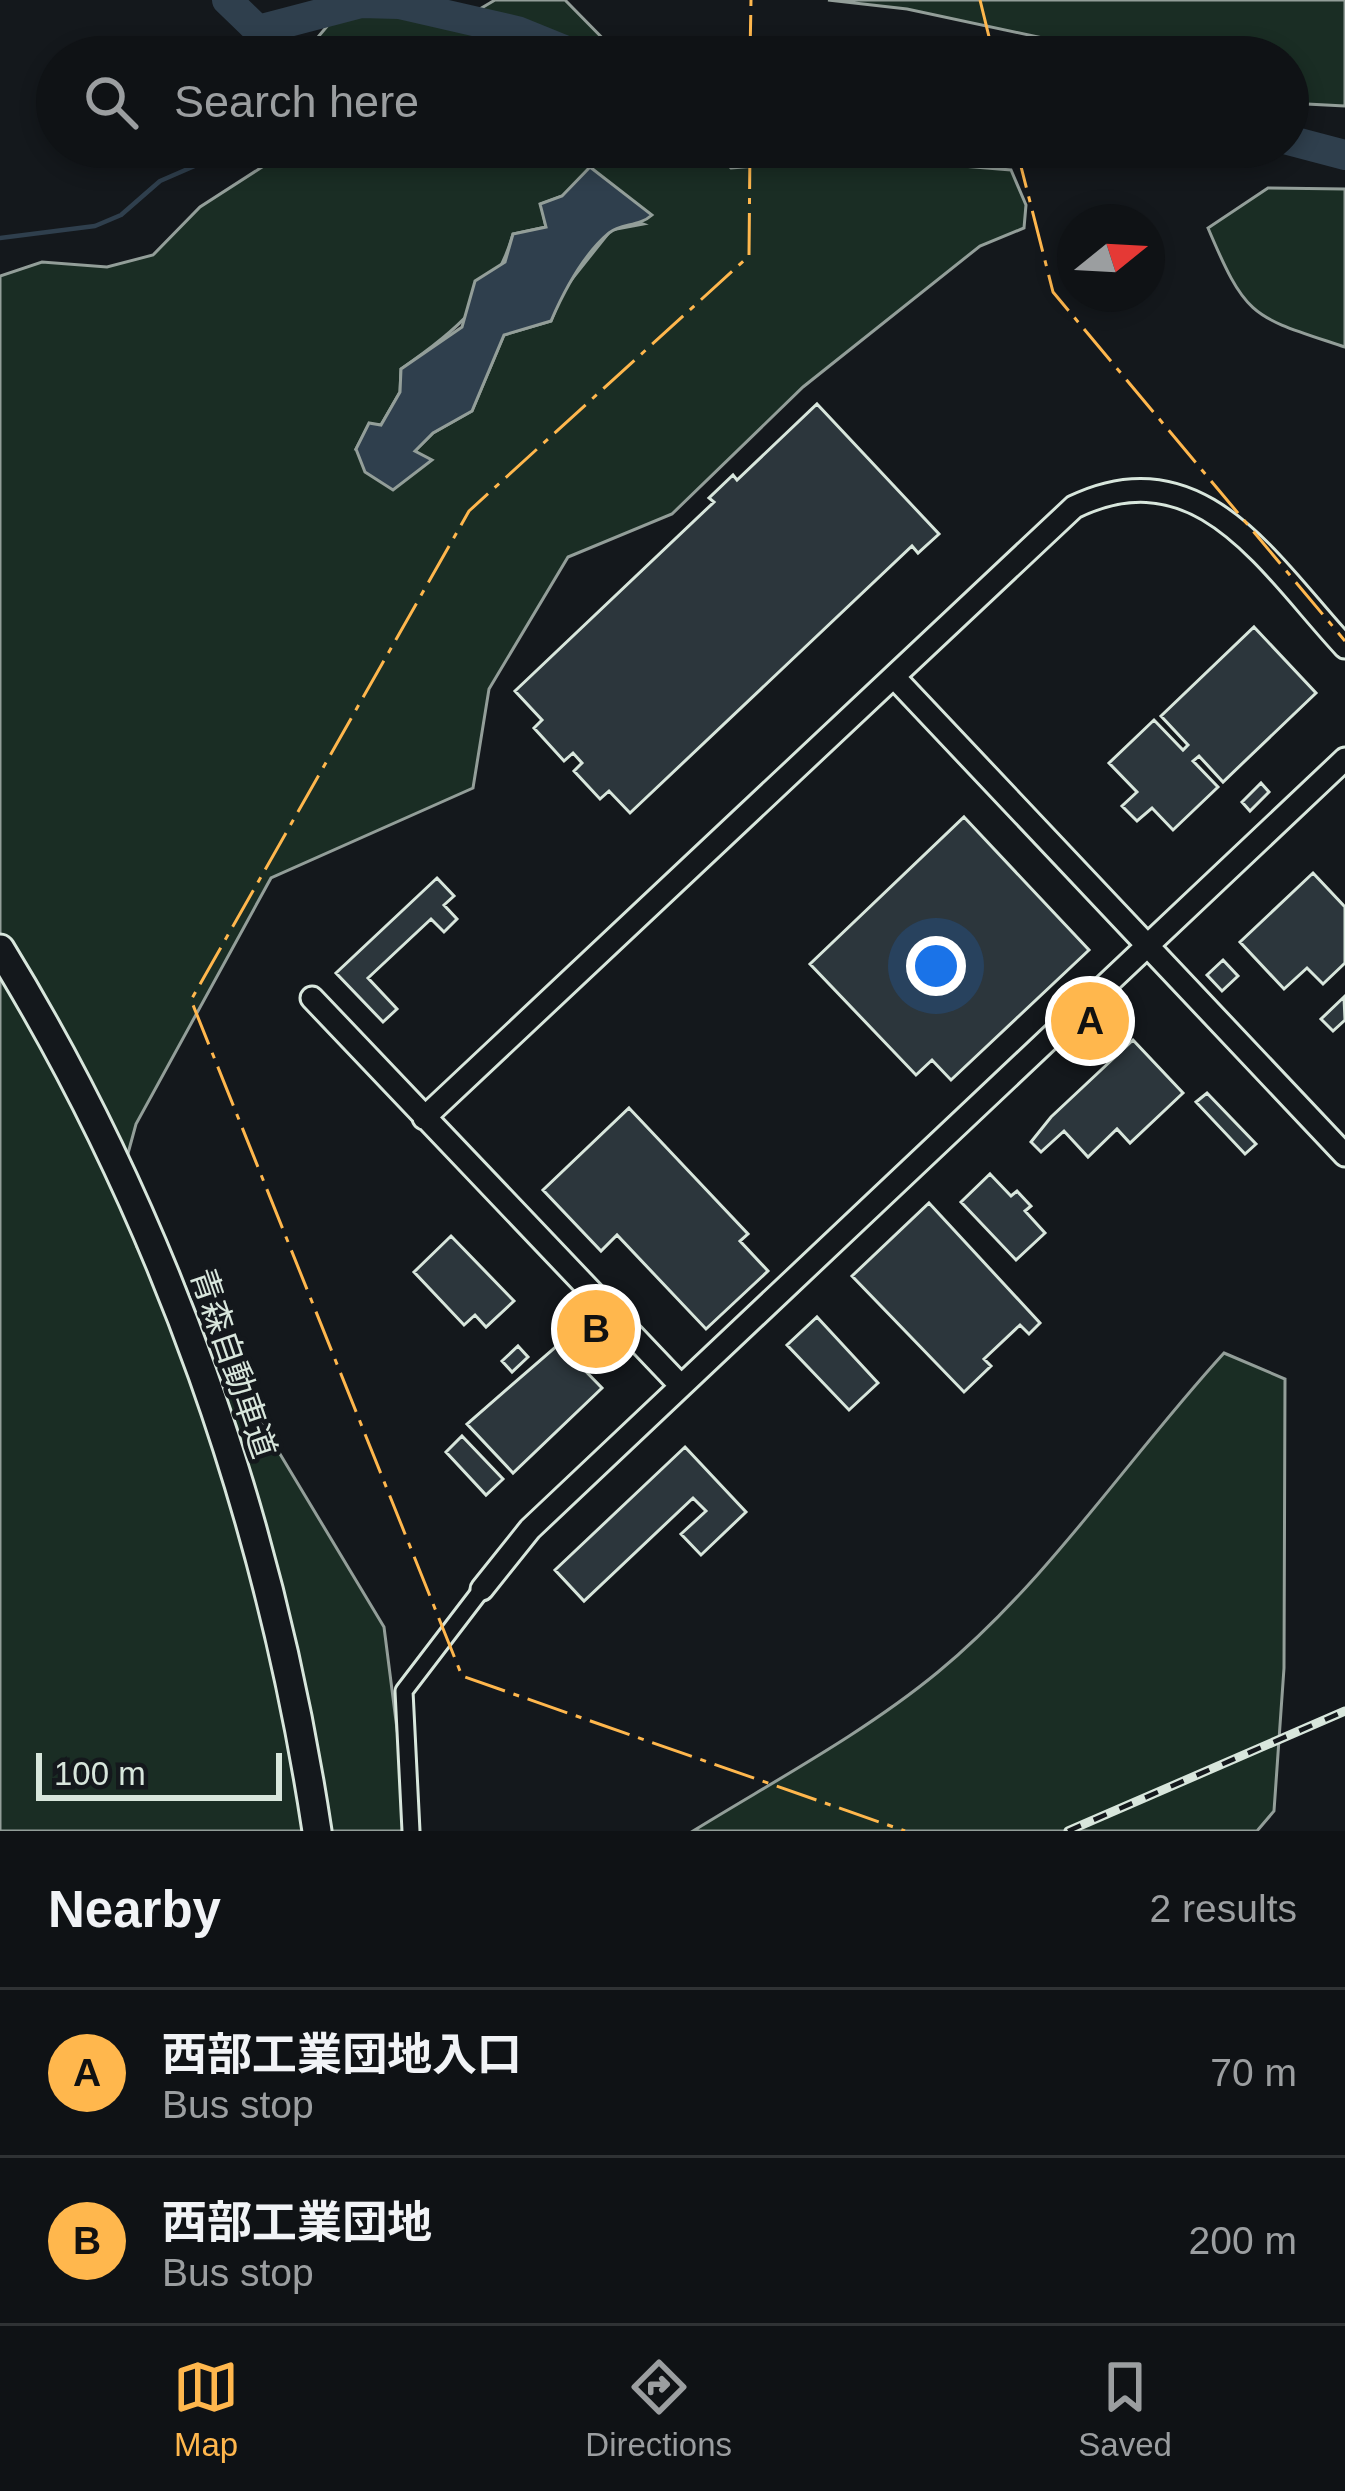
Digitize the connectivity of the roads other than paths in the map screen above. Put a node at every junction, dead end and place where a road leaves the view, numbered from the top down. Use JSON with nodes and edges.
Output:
{"nodes":[{"id":1,"x":1345,"y":646,"type":"edge"},
{"id":2,"x":894,"y":677,"type":"junction"},
{"id":3,"x":1345,"y":759,"type":"edge"},
{"id":4,"x":1149,"y":946,"type":"junction"},
{"id":5,"x":0,"y":949,"type":"edge"},
{"id":6,"x":312,"y":998,"type":"dead end"},
{"id":7,"x":424,"y":1118,"type":"junction"},
{"id":8,"x":1345,"y":1155,"type":"edge"},
{"id":9,"x":681,"y":1386,"type":"junction"},
{"id":10,"x":482,"y":1589,"type":"joint"},
{"id":11,"x":317,"y":1831,"type":"edge"},
{"id":12,"x":410,"y":1831,"type":"edge"}],
"edges":[{"from":1,"to":2,"type":"street"},
{"from":2,"to":4,"type":"street"},
{"from":2,"to":7,"type":"street"},
{"from":3,"to":4,"type":"street"},
{"from":4,"to":8,"type":"street"},
{"from":4,"to":9,"type":"street"},
{"from":5,"to":11,"type":"highway","name":"青森自動車道"},
{"from":6,"to":7,"type":"street"},
{"from":7,"to":9,"type":"street"},
{"from":9,"to":10,"type":"street"},
{"from":10,"to":12,"type":"street"}]}
